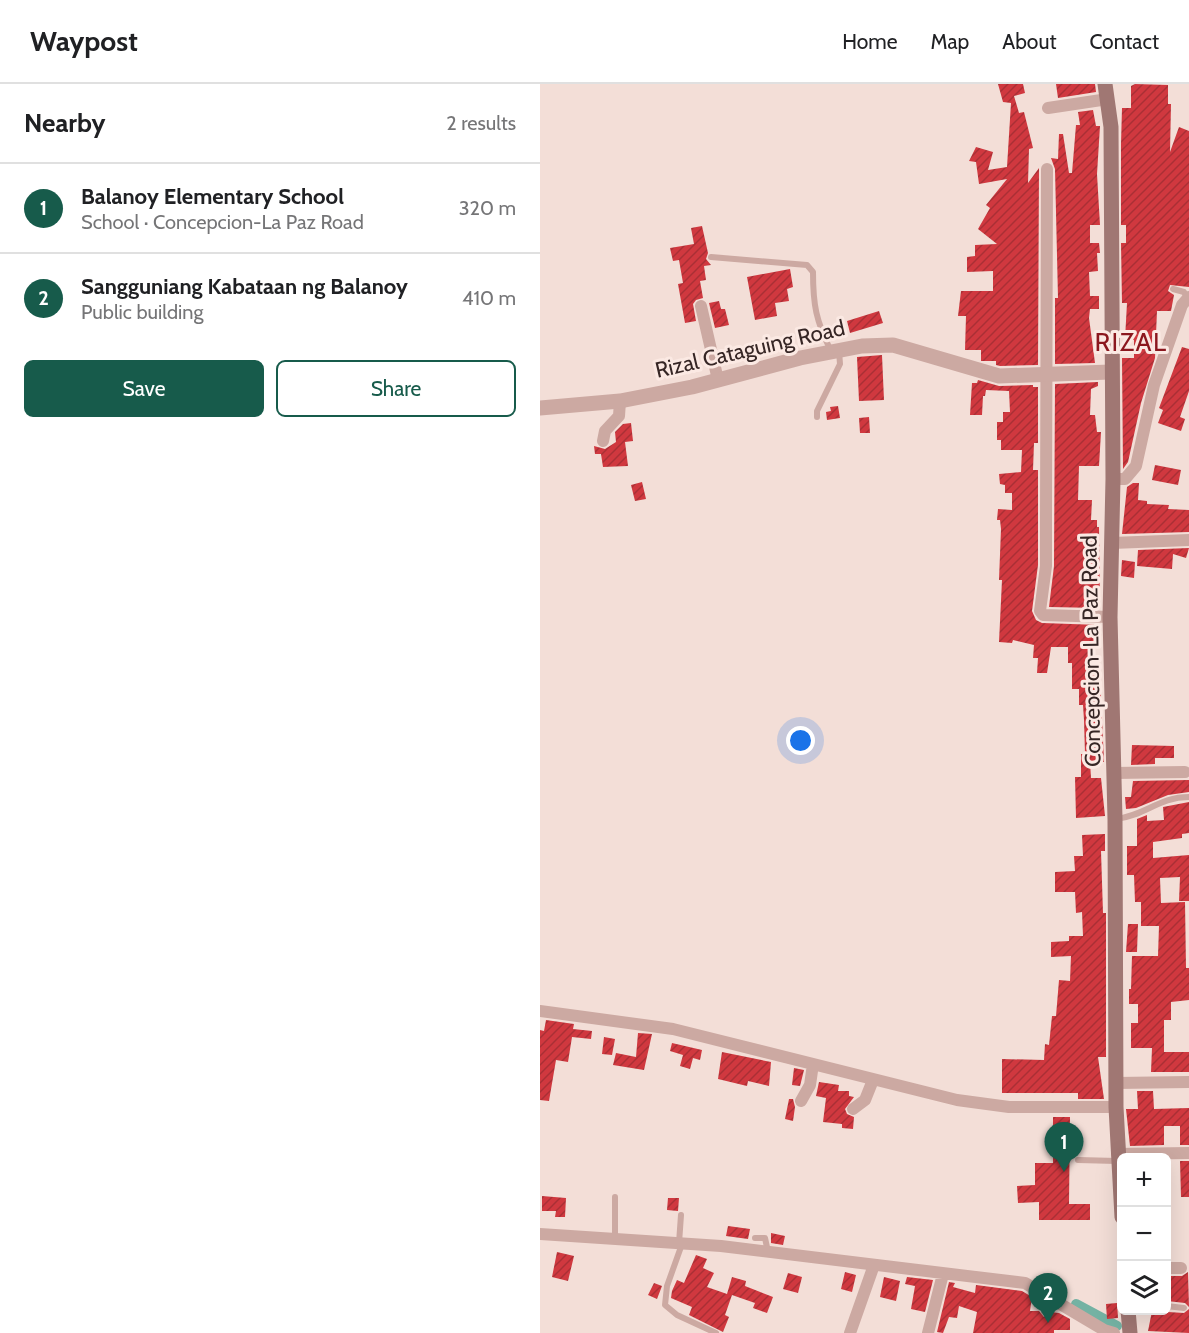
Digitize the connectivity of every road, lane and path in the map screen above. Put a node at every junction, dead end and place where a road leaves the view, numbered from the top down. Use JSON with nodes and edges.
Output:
{"nodes":[{"id":1,"x":1106,"y":92,"type":"edge"},
{"id":2,"x":1048,"y":108,"type":"dead end"},
{"id":3,"x":1047,"y":169,"type":"dead end"},
{"id":4,"x":711,"y":257,"type":"dead end"},
{"id":5,"x":1173,"y":289,"type":"dead end"},
{"id":6,"x":1188,"y":297,"type":"edge"},
{"id":7,"x":701,"y":306,"type":"dead end"},
{"id":8,"x":835,"y":351,"type":"junction"},
{"id":9,"x":1110,"y":372,"type":"junction"},
{"id":10,"x":1045,"y":375,"type":"junction"},
{"id":11,"x":717,"y":380,"type":"junction"},
{"id":12,"x":620,"y":401,"type":"junction"},
{"id":13,"x":540,"y":408,"type":"edge"},
{"id":14,"x":817,"y":417,"type":"dead end"},
{"id":15,"x":603,"y":441,"type":"dead end"},
{"id":16,"x":1113,"y":479,"type":"junction"},
{"id":17,"x":1189,"y":540,"type":"edge"},
{"id":18,"x":1112,"y":543,"type":"junction"},
{"id":19,"x":1110,"y":617,"type":"junction"},
{"id":20,"x":1185,"y":772,"type":"dead end"},
{"id":21,"x":1114,"y":773,"type":"junction"},
{"id":22,"x":1189,"y":797,"type":"edge"},
{"id":23,"x":1115,"y":819,"type":"junction"},
{"id":24,"x":540,"y":1011,"type":"edge"},
{"id":25,"x":813,"y":1064,"type":"junction"},
{"id":26,"x":873,"y":1080,"type":"junction"},
{"id":27,"x":1189,"y":1082,"type":"edge"},
{"id":28,"x":1116,"y":1083,"type":"junction"},
{"id":29,"x":801,"y":1101,"type":"dead end"},
{"id":30,"x":1116,"y":1107,"type":"junction"},
{"id":31,"x":853,"y":1109,"type":"dead end"},
{"id":32,"x":1189,"y":1153,"type":"edge"},
{"id":33,"x":1171,"y":1154,"type":"edge"},
{"id":34,"x":1117,"y":1157,"type":"joint"},
{"id":35,"x":1078,"y":1160,"type":"dead end"},
{"id":36,"x":615,"y":1197,"type":"dead end"},
{"id":37,"x":681,"y":1215,"type":"dead end"},
{"id":38,"x":540,"y":1234,"type":"edge"},
{"id":39,"x":755,"y":1238,"type":"dead end"},
{"id":40,"x":615,"y":1239,"type":"junction"},
{"id":41,"x":680,"y":1243,"type":"junction"},
{"id":42,"x":768,"y":1252,"type":"junction"},
{"id":43,"x":874,"y":1265,"type":"junction"},
{"id":44,"x":1171,"y":1268,"type":"edge"},
{"id":45,"x":1181,"y":1268,"type":"dead end"},
{"id":46,"x":943,"y":1274,"type":"junction"},
{"id":47,"x":1050,"y":1297,"type":"junction"},
{"id":48,"x":1171,"y":1306,"type":"edge"},
{"id":49,"x":1184,"y":1308,"type":"dead end"},
{"id":50,"x":1044,"y":1312,"type":"dead end"},
{"id":51,"x":1128,"y":1315,"type":"edge"},
{"id":52,"x":1104,"y":1332,"type":"edge"},
{"id":53,"x":716,"y":1333,"type":"edge"},
{"id":54,"x":850,"y":1333,"type":"edge"},
{"id":55,"x":928,"y":1333,"type":"edge"},
{"id":56,"x":1130,"y":1333,"type":"edge"}],
"edges":[{"from":1,"to":2,"type":"street"},
{"from":1,"to":9,"type":"main road","name":"Concepcion-La Paz Road"},
{"from":3,"to":10,"type":"street"},
{"from":4,"to":8,"type":"lane"},
{"from":5,"to":6,"type":"lane"},
{"from":6,"to":16,"type":"street"},
{"from":7,"to":11,"type":"street"},
{"from":8,"to":10,"type":"street","name":"Rizal Cataguing Road"},
{"from":8,"to":11,"type":"street","name":"Rizal Cataguing Road"},
{"from":8,"to":14,"type":"lane"},
{"from":9,"to":10,"type":"street","name":"Rizal Cataguing Road"},
{"from":9,"to":16,"type":"main road","name":"Concepcion-La Paz Road"},
{"from":10,"to":19,"type":"street"},
{"from":11,"to":12,"type":"street","name":"Rizal Cataguing Road"},
{"from":12,"to":13,"type":"street","name":"Rizal Cataguing Road"},
{"from":12,"to":15,"type":"street"},
{"from":16,"to":18,"type":"main road","name":"Concepcion-La Paz Road"},
{"from":17,"to":18,"type":"street"},
{"from":18,"to":19,"type":"main road","name":"Concepcion-La Paz Road"},
{"from":19,"to":21,"type":"main road","name":"Concepcion-La Paz Road"},
{"from":20,"to":21,"type":"street"},
{"from":21,"to":23,"type":"main road","name":"Concepcion-La Paz Road"},
{"from":22,"to":23,"type":"lane"},
{"from":23,"to":28,"type":"main road","name":"Concepcion-La Paz Road"},
{"from":24,"to":25,"type":"street"},
{"from":25,"to":26,"type":"street"},
{"from":25,"to":29,"type":"street"},
{"from":26,"to":30,"type":"street"},
{"from":26,"to":31,"type":"street"},
{"from":27,"to":28,"type":"street"},
{"from":28,"to":30,"type":"main road","name":"Concepcion-La Paz Road"},
{"from":30,"to":34,"type":"main road","name":"Concepcion-La Paz Road"},
{"from":32,"to":33,"type":"street"},
{"from":34,"to":35,"type":"lane"},
{"from":36,"to":40,"type":"lane"},
{"from":37,"to":41,"type":"lane"},
{"from":38,"to":40,"type":"street"},
{"from":39,"to":42,"type":"lane"},
{"from":40,"to":41,"type":"street"},
{"from":41,"to":42,"type":"street"},
{"from":41,"to":53,"type":"lane"},
{"from":42,"to":43,"type":"street"},
{"from":43,"to":46,"type":"street"},
{"from":43,"to":54,"type":"street"},
{"from":44,"to":45,"type":"street"},
{"from":46,"to":47,"type":"street"},
{"from":46,"to":55,"type":"street"},
{"from":47,"to":50,"type":"lane"},
{"from":47,"to":52,"type":"street"},
{"from":48,"to":49,"type":"lane"},
{"from":51,"to":56,"type":"main road"}]}
